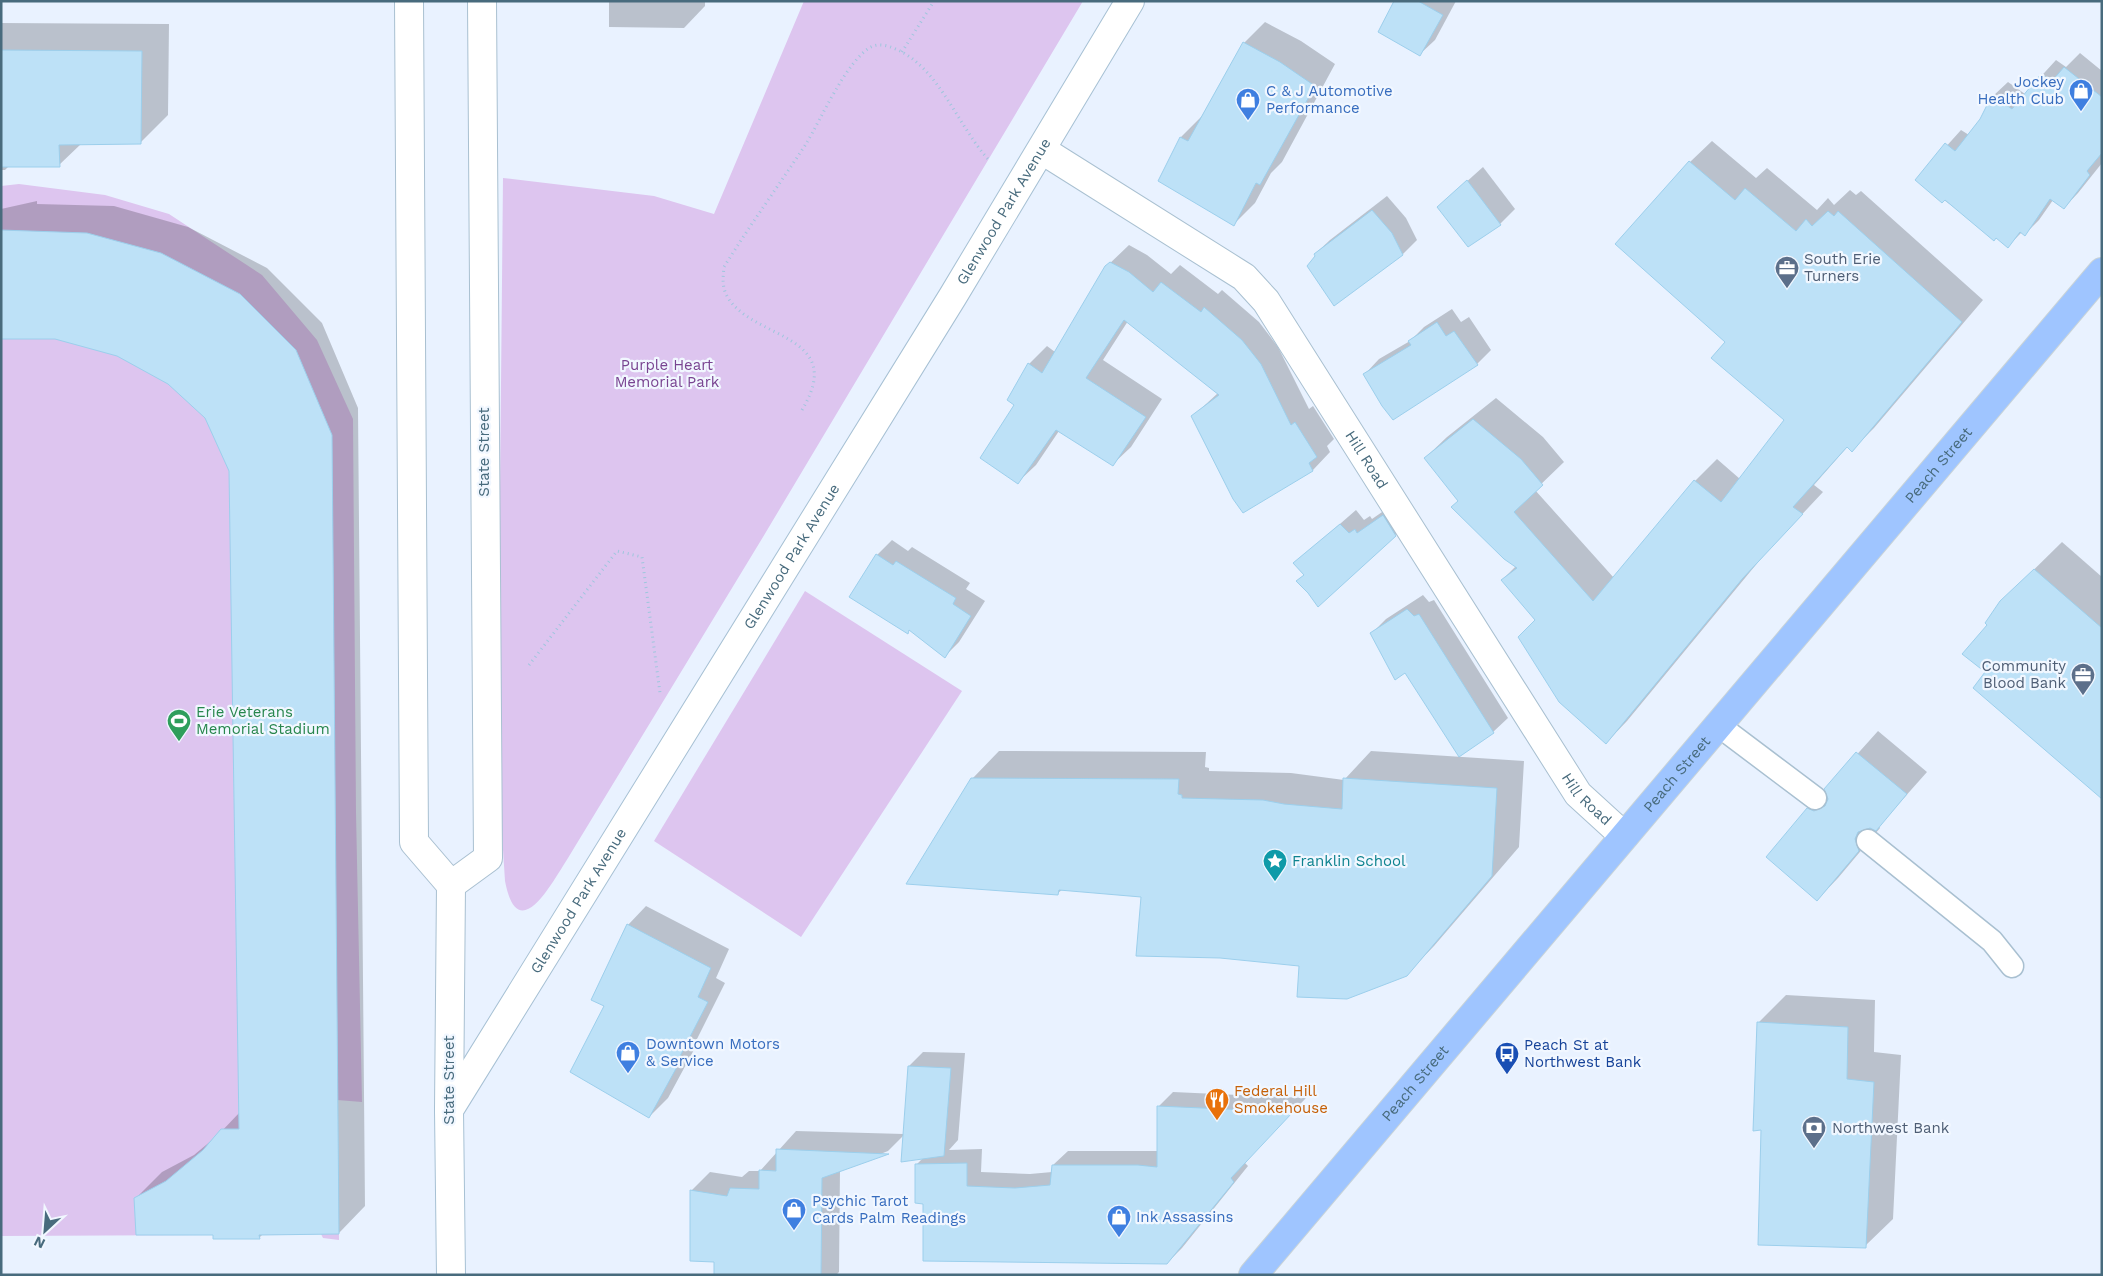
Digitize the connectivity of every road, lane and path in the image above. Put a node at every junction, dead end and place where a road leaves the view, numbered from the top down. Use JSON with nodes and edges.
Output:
{"nodes":[{"id":1,"x":409,"y":1,"type":"edge"},
{"id":2,"x":482,"y":1,"type":"edge"},
{"id":3,"x":934,"y":1,"type":"edge"},
{"id":4,"x":1130,"y":1,"type":"edge"},
{"id":5,"x":902,"y":52,"type":"junction"},
{"id":6,"x":1042,"y":150,"type":"junction"},
{"id":7,"x":988,"y":159,"type":"dead end"},
{"id":8,"x":2102,"y":272,"type":"edge"},
{"id":9,"x":802,"y":410,"type":"dead end"},
{"id":10,"x":529,"y":665,"type":"dead end"},
{"id":11,"x":660,"y":693,"type":"dead end"},
{"id":12,"x":1718,"y":725,"type":"junction"},
{"id":13,"x":1816,"y":798,"type":"dead end"},
{"id":14,"x":1624,"y":836,"type":"junction"},
{"id":15,"x":1868,"y":840,"type":"dead end"},
{"id":16,"x":451,"y":885,"type":"junction"},
{"id":17,"x":2012,"y":966,"type":"dead end"},
{"id":18,"x":449,"y":1110,"type":"junction"},
{"id":19,"x":451,"y":1275,"type":"edge"},
{"id":20,"x":1253,"y":1275,"type":"edge"}],
"edges":[{"from":1,"to":16,"type":"street"},
{"from":2,"to":16,"type":"street","name":"State Street"},
{"from":3,"to":5,"type":"path"},
{"from":4,"to":6,"type":"street","name":"Glenwood Park Avenue"},
{"from":5,"to":7,"type":"path"},
{"from":5,"to":9,"type":"path"},
{"from":6,"to":14,"type":"street","name":"Hill Road"},
{"from":6,"to":18,"type":"street","name":"Glenwood Park Avenue"},
{"from":8,"to":12,"type":"main road","name":"Peach Street"},
{"from":10,"to":11,"type":"path"},
{"from":12,"to":13,"type":"lane"},
{"from":12,"to":14,"type":"main road","name":"Peach Street"},
{"from":14,"to":20,"type":"main road","name":"Peach Street"},
{"from":15,"to":17,"type":"lane"},
{"from":16,"to":18,"type":"street","name":"State Street"},
{"from":18,"to":19,"type":"street","name":"State Street"}]}
